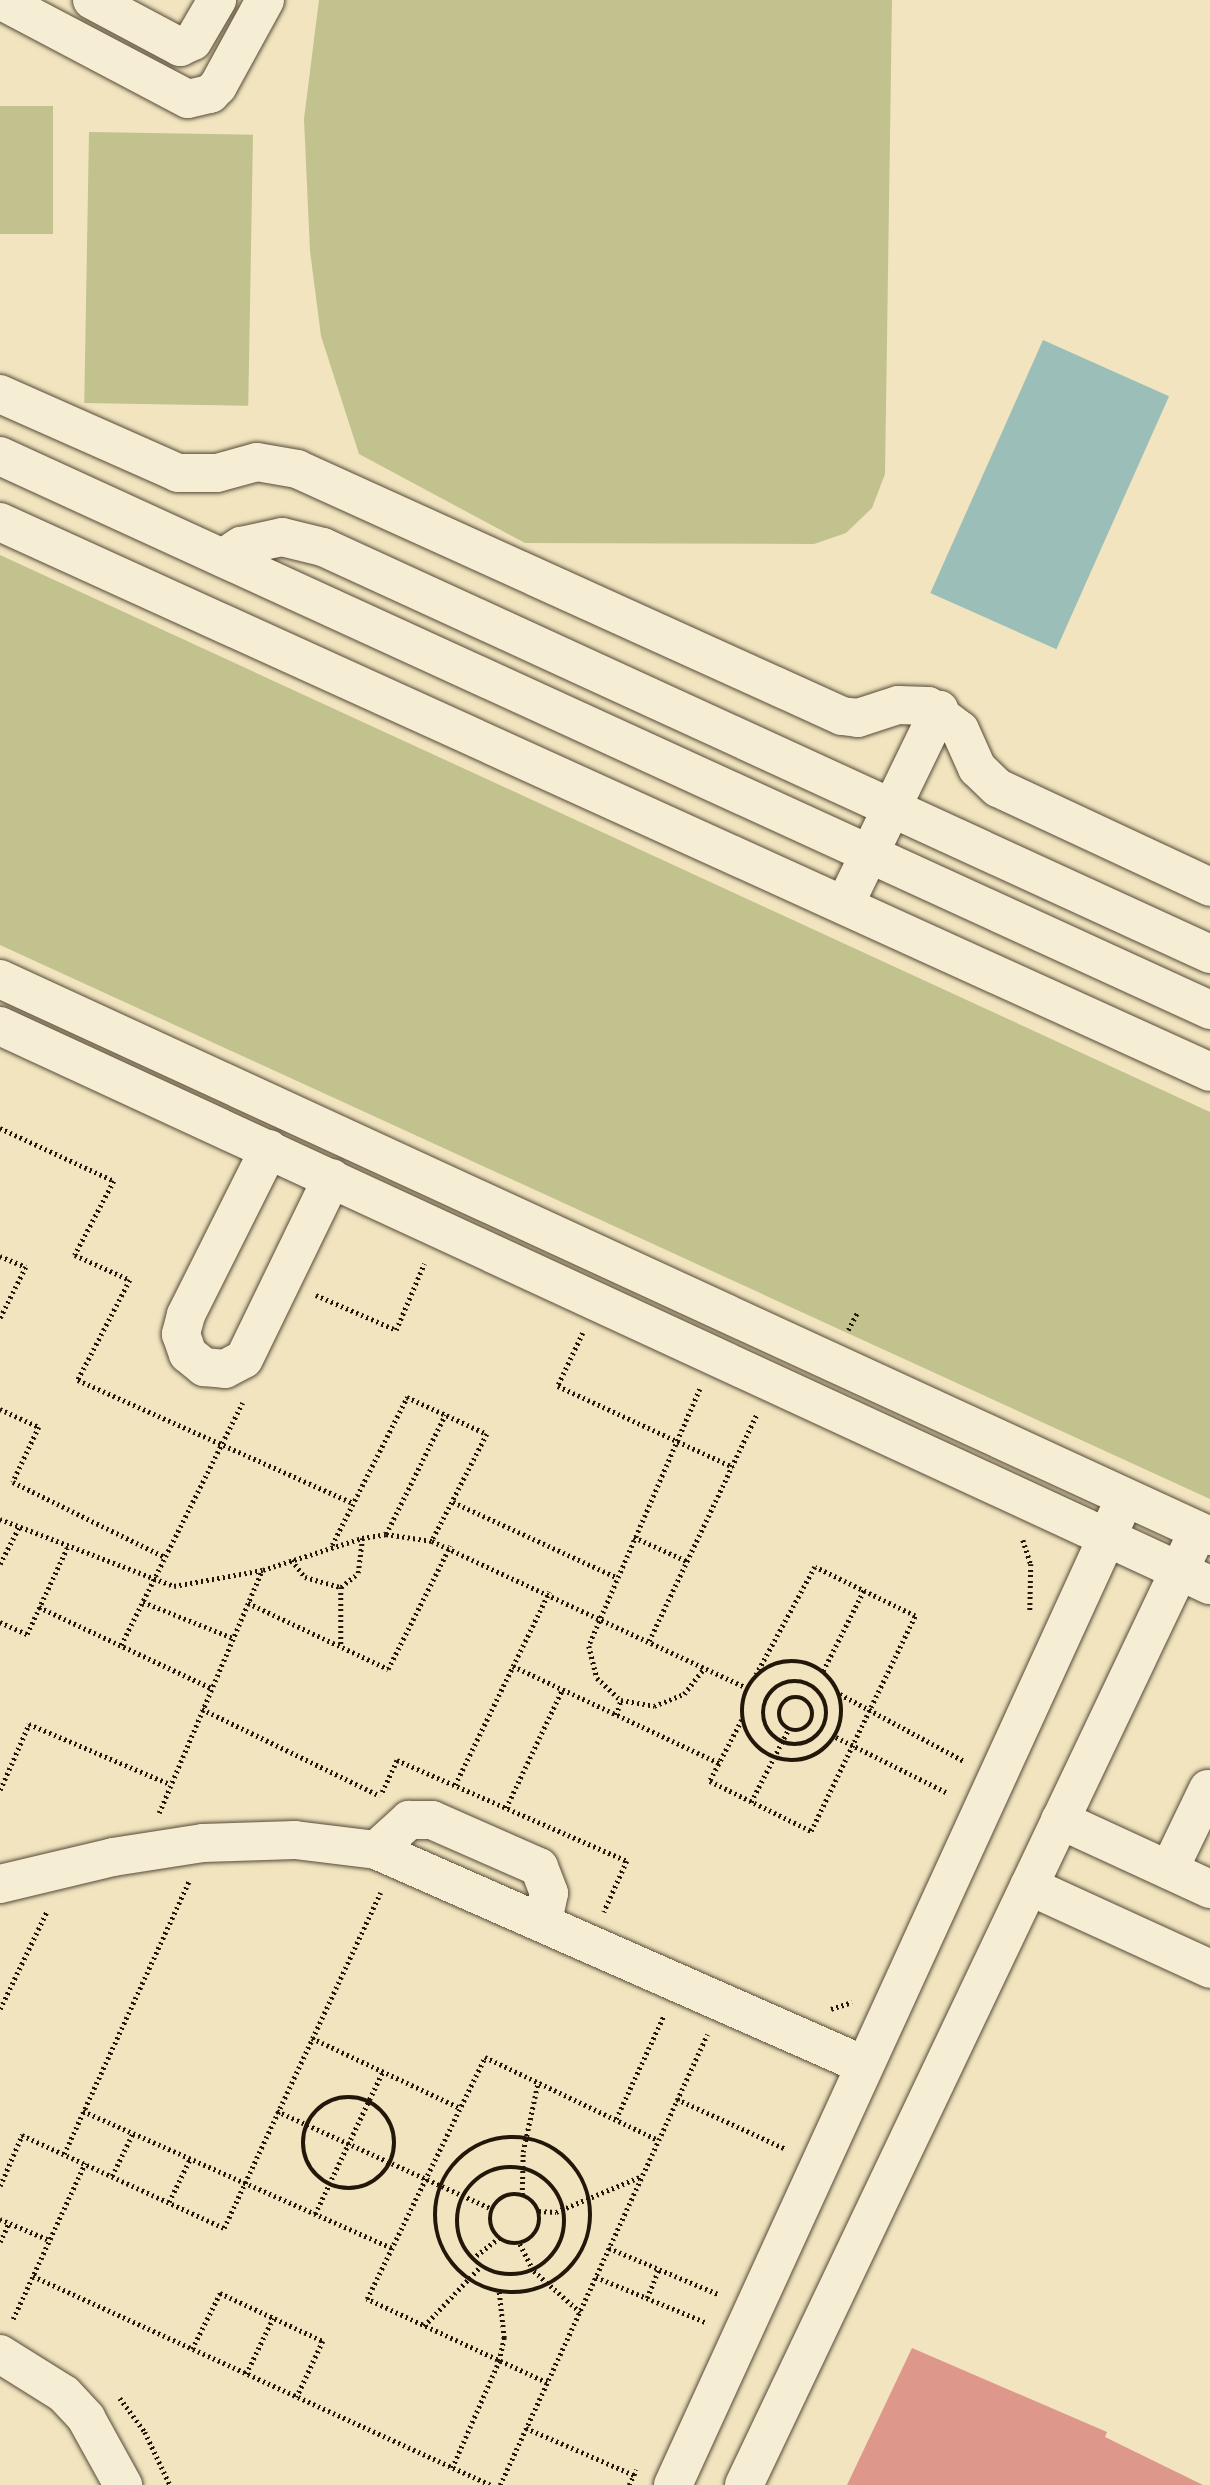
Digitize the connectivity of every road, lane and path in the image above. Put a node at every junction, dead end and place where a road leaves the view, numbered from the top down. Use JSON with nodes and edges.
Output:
{"nodes":[{"id":1,"x":0,"y":0,"type":"edge"},
{"id":2,"x":92,"y":0,"type":"edge"},
{"id":3,"x":217,"y":0,"type":"edge"},
{"id":4,"x":265,"y":0,"type":"edge"},
{"id":5,"x":0,"y":394,"type":"edge"},
{"id":6,"x":0,"y":456,"type":"edge"},
{"id":7,"x":0,"y":522,"type":"edge"},
{"id":8,"x":223,"y":558,"type":"junction"},
{"id":9,"x":939,"y":710,"type":"junction"},
{"id":10,"x":893,"y":807,"type":"junction"},
{"id":11,"x":871,"y":852,"type":"junction"},
{"id":12,"x":1210,"y":887,"type":"edge"},
{"id":13,"x":845,"y":904,"type":"junction"},
{"id":14,"x":1210,"y":954,"type":"edge"},
{"id":15,"x":0,"y":979,"type":"edge"},
{"id":16,"x":1210,"y":1010,"type":"edge"},
{"id":17,"x":0,"y":1026,"type":"edge"},
{"id":18,"x":1210,"y":1072,"type":"edge"},
{"id":19,"x":0,"y":1128,"type":"edge"},
{"id":20,"x":269,"y":1149,"type":"junction"},
{"id":21,"x":332,"y":1178,"type":"junction"},
{"id":22,"x":428,"y":1254,"type":"dead end"},
{"id":23,"x":0,"y":1256,"type":"edge"},
{"id":24,"x":312,"y":1293,"type":"dead end"},
{"id":25,"x":0,"y":1320,"type":"edge"},
{"id":26,"x":588,"y":1324,"type":"dead end"},
{"id":27,"x":706,"y":1375,"type":"dead end"},
{"id":28,"x":246,"y":1395,"type":"dead end"},
{"id":29,"x":0,"y":1409,"type":"edge"},
{"id":30,"x":759,"y":1411,"type":"dead end"},
{"id":31,"x":445,"y":1415,"type":"junction"},
{"id":32,"x":222,"y":1443,"type":"junction"},
{"id":33,"x":676,"y":1443,"type":"junction"},
{"id":34,"x":733,"y":1467,"type":"junction"},
{"id":35,"x":1125,"y":1497,"type":"junction"},
{"id":36,"x":453,"y":1502,"type":"junction"},
{"id":37,"x":353,"y":1503,"type":"junction"},
{"id":38,"x":0,"y":1519,"type":"edge"},
{"id":39,"x":19,"y":1527,"type":"junction"},
{"id":40,"x":1016,"y":1529,"type":"dead end"},
{"id":41,"x":1204,"y":1533,"type":"edge"},
{"id":42,"x":386,"y":1534,"type":"junction"},
{"id":43,"x":634,"y":1537,"type":"junction"},
{"id":44,"x":1107,"y":1537,"type":"junction"},
{"id":45,"x":362,"y":1538,"type":"junction"},
{"id":46,"x":432,"y":1541,"type":"junction"},
{"id":47,"x":331,"y":1546,"type":"junction"},
{"id":48,"x":450,"y":1546,"type":"junction"},
{"id":49,"x":67,"y":1548,"type":"junction"},
{"id":50,"x":165,"y":1557,"type":"junction"},
{"id":51,"x":292,"y":1560,"type":"junction"},
{"id":52,"x":687,"y":1561,"type":"junction"},
{"id":53,"x":0,"y":1564,"type":"edge"},
{"id":54,"x":263,"y":1570,"type":"junction"},
{"id":55,"x":616,"y":1577,"type":"junction"},
{"id":56,"x":1195,"y":1578,"type":"edge"},
{"id":57,"x":153,"y":1581,"type":"junction"},
{"id":58,"x":341,"y":1587,"type":"junction"},
{"id":59,"x":864,"y":1590,"type":"junction"},
{"id":60,"x":549,"y":1592,"type":"junction"},
{"id":61,"x":143,"y":1602,"type":"junction"},
{"id":62,"x":248,"y":1603,"type":"junction"},
{"id":63,"x":39,"y":1607,"type":"junction"},
{"id":64,"x":598,"y":1615,"type":"junction"},
{"id":65,"x":0,"y":1622,"type":"edge"},
{"id":66,"x":1027,"y":1622,"type":"dead end"},
{"id":67,"x":233,"y":1638,"type":"junction"},
{"id":68,"x":649,"y":1641,"type":"junction"},
{"id":69,"x":121,"y":1645,"type":"junction"},
{"id":70,"x":341,"y":1647,"type":"junction"},
{"id":71,"x":513,"y":1666,"type":"junction"},
{"id":72,"x":704,"y":1668,"type":"junction"},
{"id":73,"x":823,"y":1671,"type":"junction"},
{"id":74,"x":755,"y":1676,"type":"junction"},
{"id":75,"x":211,"y":1688,"type":"junction"},
{"id":76,"x":747,"y":1688,"type":"junction"},
{"id":77,"x":562,"y":1689,"type":"junction"},
{"id":78,"x":840,"y":1694,"type":"junction"},
{"id":79,"x":621,"y":1700,"type":"junction"},
{"id":80,"x":202,"y":1709,"type":"junction"},
{"id":81,"x":869,"y":1710,"type":"junction"},
{"id":82,"x":615,"y":1715,"type":"junction"},
{"id":83,"x":742,"y":1720,"type":"junction"},
{"id":84,"x":788,"y":1730,"type":"junction"},
{"id":85,"x":836,"y":1737,"type":"junction"},
{"id":86,"x":780,"y":1742,"type":"junction"},
{"id":87,"x":852,"y":1746,"type":"junction"},
{"id":88,"x":974,"y":1750,"type":"dead end"},
{"id":89,"x":771,"y":1757,"type":"junction"},
{"id":90,"x":719,"y":1763,"type":"junction"},
{"id":91,"x":968,"y":1763,"type":"junction"},
{"id":92,"x":963,"y":1774,"type":"dead end"},
{"id":93,"x":170,"y":1784,"type":"junction"},
{"id":94,"x":958,"y":1784,"type":"dead end"},
{"id":95,"x":455,"y":1785,"type":"dead end"},
{"id":96,"x":1208,"y":1789,"type":"dead end"},
{"id":97,"x":0,"y":1790,"type":"edge"},
{"id":98,"x":953,"y":1795,"type":"junction"},
{"id":99,"x":381,"y":1796,"type":"dead end"},
{"id":100,"x":751,"y":1802,"type":"junction"},
{"id":101,"x":506,"y":1808,"type":"dead end"},
{"id":102,"x":948,"y":1808,"type":"dead end"},
{"id":103,"x":1060,"y":1820,"type":"junction"},
{"id":104,"x":156,"y":1822,"type":"dead end"},
{"id":105,"x":381,"y":1865,"type":"junction"},
{"id":106,"x":195,"y":1869,"type":"dead end"},
{"id":107,"x":1169,"y":1870,"type":"junction"},
{"id":108,"x":0,"y":1884,"type":"edge"},
{"id":109,"x":1029,"y":1886,"type":"junction"},
{"id":110,"x":1210,"y":1889,"type":"edge"},
{"id":111,"x":52,"y":1901,"type":"dead end"},
{"id":112,"x":546,"y":1908,"type":"junction"},
{"id":113,"x":615,"y":1922,"type":"dead end"},
{"id":114,"x":1210,"y":1969,"type":"edge"},
{"id":115,"x":859,"y":1997,"type":"dead end"},
{"id":116,"x":668,"y":2007,"type":"dead end"},
{"id":117,"x":818,"y":2008,"type":"dead end"},
{"id":118,"x":0,"y":2009,"type":"edge"},
{"id":119,"x":710,"y":2027,"type":"dead end"},
{"id":120,"x":312,"y":2038,"type":"junction"},
{"id":121,"x":864,"y":2065,"type":"junction"},
{"id":122,"x":383,"y":2071,"type":"junction"},
{"id":123,"x":538,"y":2082,"type":"junction"},
{"id":124,"x":677,"y":2099,"type":"junction"},
{"id":125,"x":369,"y":2100,"type":"junction"},
{"id":126,"x":460,"y":2108,"type":"junction"},
{"id":127,"x":83,"y":2111,"type":"junction"},
{"id":128,"x":277,"y":2111,"type":"junction"},
{"id":129,"x":616,"y":2119,"type":"junction"},
{"id":130,"x":306,"y":2124,"type":"junction"},
{"id":131,"x":133,"y":2133,"type":"junction"},
{"id":132,"x":526,"y":2139,"type":"junction"},
{"id":133,"x":791,"y":2139,"type":"dead end"},
{"id":134,"x":658,"y":2140,"type":"junction"},
{"id":135,"x":348,"y":2143,"type":"junction"},
{"id":136,"x":786,"y":2149,"type":"junction"},
{"id":137,"x":64,"y":2154,"type":"junction"},
{"id":138,"x":190,"y":2159,"type":"junction"},
{"id":139,"x":781,"y":2161,"type":"dead end"},
{"id":140,"x":391,"y":2162,"type":"junction"},
{"id":141,"x":85,"y":2164,"type":"junction"},
{"id":142,"x":521,"y":2168,"type":"junction"},
{"id":143,"x":112,"y":2176,"type":"junction"},
{"id":144,"x":642,"y":2176,"type":"junction"},
{"id":145,"x":426,"y":2179,"type":"junction"},
{"id":146,"x":244,"y":2182,"type":"junction"},
{"id":147,"x":329,"y":2185,"type":"junction"},
{"id":148,"x":441,"y":2185,"type":"junction"},
{"id":149,"x":0,"y":2186,"type":"edge"},
{"id":150,"x":464,"y":2194,"type":"junction"},
{"id":151,"x":588,"y":2194,"type":"junction"},
{"id":152,"x":522,"y":2195,"type":"junction"},
{"id":153,"x":169,"y":2202,"type":"junction"},
{"id":154,"x":564,"y":2207,"type":"junction"},
{"id":155,"x":492,"y":2209,"type":"junction"},
{"id":156,"x":539,"y":2211,"type":"junction"},
{"id":157,"x":315,"y":2214,"type":"junction"},
{"id":158,"x":0,"y":2219,"type":"edge"},
{"id":159,"x":9,"y":2222,"type":"junction"},
{"id":160,"x":499,"y":2238,"type":"junction"},
{"id":161,"x":49,"y":2240,"type":"junction"},
{"id":162,"x":0,"y":2242,"type":"edge"},
{"id":163,"x":520,"y":2244,"type":"junction"},
{"id":164,"x":392,"y":2248,"type":"junction"},
{"id":165,"x":609,"y":2248,"type":"junction"},
{"id":166,"x":472,"y":2259,"type":"junction"},
{"id":167,"x":481,"y":2266,"type":"junction"},
{"id":168,"x":659,"y":2269,"type":"junction"},
{"id":169,"x":534,"y":2271,"type":"junction"},
{"id":170,"x":33,"y":2276,"type":"junction"},
{"id":171,"x":596,"y":2277,"type":"junction"},
{"id":172,"x":468,"y":2279,"type":"junction"},
{"id":173,"x":724,"y":2282,"type":"dead end"},
{"id":174,"x":549,"y":2284,"type":"junction"},
{"id":175,"x":499,"y":2292,"type":"junction"},
{"id":176,"x":718,"y":2294,"type":"junction"},
{"id":177,"x":647,"y":2298,"type":"junction"},
{"id":178,"x":714,"y":2303,"type":"dead end"},
{"id":179,"x":580,"y":2312,"type":"junction"},
{"id":180,"x":710,"y":2313,"type":"dead end"},
{"id":181,"x":274,"y":2318,"type":"junction"},
{"id":182,"x":13,"y":2319,"type":"dead end"},
{"id":183,"x":705,"y":2322,"type":"junction"},
{"id":184,"x":424,"y":2326,"type":"junction"},
{"id":185,"x":700,"y":2334,"type":"dead end"},
{"id":186,"x":192,"y":2349,"type":"junction"},
{"id":187,"x":0,"y":2354,"type":"edge"},
{"id":188,"x":499,"y":2361,"type":"junction"},
{"id":189,"x":246,"y":2374,"type":"junction"},
{"id":190,"x":547,"y":2383,"type":"junction"},
{"id":191,"x":297,"y":2397,"type":"junction"},
{"id":192,"x":526,"y":2428,"type":"junction"},
{"id":193,"x":639,"y":2463,"type":"dead end"},
{"id":194,"x":452,"y":2468,"type":"junction"},
{"id":195,"x":634,"y":2475,"type":"junction"},
{"id":196,"x":123,"y":2485,"type":"edge"},
{"id":197,"x":491,"y":2485,"type":"edge"},
{"id":198,"x":500,"y":2485,"type":"edge"},
{"id":199,"x":629,"y":2485,"type":"edge"},
{"id":200,"x":673,"y":2485,"type":"edge"},
{"id":201,"x":744,"y":2485,"type":"edge"}],
"edges":[{"from":1,"to":4,"type":"street"},
{"from":2,"to":3,"type":"street"},
{"from":5,"to":9,"type":"street"},
{"from":6,"to":8,"type":"street"},
{"from":7,"to":13,"type":"street"},
{"from":8,"to":10,"type":"street"},
{"from":8,"to":11,"type":"street"},
{"from":9,"to":10,"type":"street"},
{"from":9,"to":12,"type":"street"},
{"from":10,"to":11,"type":"street"},
{"from":10,"to":14,"type":"street"},
{"from":11,"to":13,"type":"street"},
{"from":11,"to":16,"type":"street"},
{"from":13,"to":18,"type":"street"},
{"from":15,"to":35,"type":"street"},
{"from":17,"to":20,"type":"street"},
{"from":19,"to":32,"type":"path"},
{"from":20,"to":21,"type":"street"},
{"from":20,"to":21,"type":"street"},
{"from":21,"to":44,"type":"street"},
{"from":22,"to":24,"type":"path"},
{"from":23,"to":25,"type":"path"},
{"from":26,"to":33,"type":"path"},
{"from":27,"to":33,"type":"path"},
{"from":28,"to":32,"type":"path"},
{"from":29,"to":50,"type":"path"},
{"from":30,"to":34,"type":"path"},
{"from":31,"to":36,"type":"path"},
{"from":31,"to":37,"type":"path"},
{"from":31,"to":42,"type":"path"},
{"from":32,"to":37,"type":"path"},
{"from":32,"to":50,"type":"path"},
{"from":33,"to":34,"type":"path"},
{"from":33,"to":43,"type":"path"},
{"from":34,"to":52,"type":"path"},
{"from":35,"to":41,"type":"street"},
{"from":35,"to":44,"type":"street"},
{"from":36,"to":46,"type":"path"},
{"from":36,"to":55,"type":"path"},
{"from":37,"to":47,"type":"path"},
{"from":38,"to":39,"type":"path"},
{"from":39,"to":49,"type":"path"},
{"from":39,"to":53,"type":"path"},
{"from":40,"to":66,"type":"path"},
{"from":41,"to":56,"type":"street"},
{"from":42,"to":45,"type":"path"},
{"from":42,"to":46,"type":"path"},
{"from":43,"to":52,"type":"path"},
{"from":43,"to":55,"type":"path"},
{"from":44,"to":56,"type":"street"},
{"from":44,"to":121,"type":"street"},
{"from":45,"to":47,"type":"path"},
{"from":45,"to":58,"type":"path"},
{"from":46,"to":48,"type":"path"},
{"from":47,"to":51,"type":"path"},
{"from":48,"to":60,"type":"path"},
{"from":48,"to":70,"type":"path"},
{"from":49,"to":57,"type":"path"},
{"from":49,"to":63,"type":"path"},
{"from":50,"to":57,"type":"path"},
{"from":51,"to":54,"type":"path"},
{"from":51,"to":58,"type":"path"},
{"from":52,"to":68,"type":"path"},
{"from":54,"to":57,"type":"path"},
{"from":54,"to":62,"type":"path"},
{"from":55,"to":64,"type":"path"},
{"from":56,"to":103,"type":"street"},
{"from":57,"to":61,"type":"path"},
{"from":58,"to":70,"type":"path"},
{"from":59,"to":73,"type":"path"},
{"from":59,"to":74,"type":"path"},
{"from":59,"to":81,"type":"path"},
{"from":60,"to":64,"type":"path"},
{"from":60,"to":71,"type":"path"},
{"from":61,"to":67,"type":"path"},
{"from":61,"to":69,"type":"path"},
{"from":62,"to":67,"type":"path"},
{"from":62,"to":70,"type":"path"},
{"from":63,"to":65,"type":"path"},
{"from":63,"to":69,"type":"path"},
{"from":64,"to":68,"type":"path"},
{"from":64,"to":79,"type":"path"},
{"from":67,"to":75,"type":"path"},
{"from":68,"to":72,"type":"path"},
{"from":69,"to":75,"type":"path"},
{"from":71,"to":77,"type":"path"},
{"from":71,"to":95,"type":"path"},
{"from":72,"to":76,"type":"path"},
{"from":72,"to":79,"type":"path"},
{"from":73,"to":74,"type":"path"},
{"from":73,"to":78,"type":"path"},
{"from":74,"to":76,"type":"path"},
{"from":75,"to":80,"type":"path"},
{"from":76,"to":83,"type":"path"},
{"from":77,"to":82,"type":"path"},
{"from":77,"to":101,"type":"path"},
{"from":78,"to":81,"type":"path"},
{"from":78,"to":85,"type":"path"},
{"from":79,"to":82,"type":"path"},
{"from":80,"to":93,"type":"path"},
{"from":80,"to":99,"type":"path"},
{"from":81,"to":87,"type":"path"},
{"from":81,"to":91,"type":"path"},
{"from":82,"to":90,"type":"path"},
{"from":83,"to":89,"type":"path"},
{"from":83,"to":90,"type":"path"},
{"from":84,"to":84,"type":"path"},
{"from":84,"to":86,"type":"path"},
{"from":85,"to":87,"type":"path"},
{"from":85,"to":89,"type":"path"},
{"from":86,"to":86,"type":"path"},
{"from":86,"to":89,"type":"path"},
{"from":87,"to":98,"type":"path"},
{"from":87,"to":100,"type":"path"},
{"from":88,"to":91,"type":"path"},
{"from":89,"to":100,"type":"path"},
{"from":90,"to":100,"type":"path"},
{"from":91,"to":92,"type":"path"},
{"from":93,"to":97,"type":"path"},
{"from":93,"to":104,"type":"path"},
{"from":94,"to":98,"type":"path"},
{"from":96,"to":107,"type":"street"},
{"from":98,"to":102,"type":"path"},
{"from":103,"to":107,"type":"street"},
{"from":103,"to":109,"type":"street"},
{"from":105,"to":108,"type":"street"},
{"from":105,"to":112,"type":"street"},
{"from":105,"to":120,"type":"path"},
{"from":106,"to":127,"type":"path"},
{"from":107,"to":110,"type":"street"},
{"from":109,"to":114,"type":"street"},
{"from":109,"to":201,"type":"street"},
{"from":111,"to":118,"type":"path"},
{"from":112,"to":113,"type":"path"},
{"from":112,"to":121,"type":"street"},
{"from":115,"to":117,"type":"path"},
{"from":116,"to":129,"type":"path"},
{"from":119,"to":124,"type":"path"},
{"from":120,"to":122,"type":"path"},
{"from":120,"to":128,"type":"path"},
{"from":121,"to":200,"type":"street"},
{"from":122,"to":125,"type":"path"},
{"from":122,"to":126,"type":"path"},
{"from":123,"to":126,"type":"path"},
{"from":123,"to":129,"type":"path"},
{"from":123,"to":132,"type":"path"},
{"from":124,"to":134,"type":"path"},
{"from":124,"to":136,"type":"path"},
{"from":125,"to":130,"type":"path"},
{"from":125,"to":135,"type":"path"},
{"from":125,"to":140,"type":"path"},
{"from":126,"to":145,"type":"path"},
{"from":127,"to":131,"type":"path"},
{"from":127,"to":137,"type":"path"},
{"from":128,"to":130,"type":"path"},
{"from":128,"to":146,"type":"path"},
{"from":129,"to":134,"type":"path"},
{"from":130,"to":135,"type":"path"},
{"from":130,"to":147,"type":"path"},
{"from":131,"to":138,"type":"path"},
{"from":131,"to":143,"type":"path"},
{"from":132,"to":142,"type":"path"},
{"from":132,"to":148,"type":"path"},
{"from":132,"to":151,"type":"path"},
{"from":133,"to":136,"type":"path"},
{"from":134,"to":144,"type":"path"},
{"from":135,"to":140,"type":"path"},
{"from":135,"to":147,"type":"path"},
{"from":136,"to":139,"type":"path"},
{"from":137,"to":141,"type":"path"},
{"from":137,"to":149,"type":"path"},
{"from":138,"to":146,"type":"path"},
{"from":138,"to":153,"type":"path"},
{"from":140,"to":145,"type":"path"},
{"from":140,"to":147,"type":"path"},
{"from":141,"to":143,"type":"path"},
{"from":141,"to":161,"type":"path"},
{"from":142,"to":150,"type":"path"},
{"from":142,"to":152,"type":"path"},
{"from":142,"to":154,"type":"path"},
{"from":143,"to":153,"type":"path"},
{"from":144,"to":151,"type":"path"},
{"from":144,"to":165,"type":"path"},
{"from":145,"to":148,"type":"path"},
{"from":145,"to":164,"type":"path"},
{"from":146,"to":153,"type":"path"},
{"from":146,"to":157,"type":"path"},
{"from":147,"to":157,"type":"path"},
{"from":148,"to":150,"type":"path"},
{"from":148,"to":172,"type":"path"},
{"from":150,"to":155,"type":"path"},
{"from":150,"to":166,"type":"path"},
{"from":151,"to":154,"type":"path"},
{"from":151,"to":174,"type":"path"},
{"from":152,"to":155,"type":"path"},
{"from":152,"to":156,"type":"path"},
{"from":154,"to":156,"type":"path"},
{"from":154,"to":169,"type":"path"},
{"from":155,"to":160,"type":"path"},
{"from":156,"to":163,"type":"path"},
{"from":157,"to":164,"type":"path"},
{"from":158,"to":159,"type":"path"},
{"from":159,"to":161,"type":"path"},
{"from":159,"to":162,"type":"path"},
{"from":160,"to":163,"type":"path"},
{"from":160,"to":166,"type":"path"},
{"from":161,"to":170,"type":"path"},
{"from":163,"to":169,"type":"path"},
{"from":164,"to":184,"type":"path"},
{"from":165,"to":168,"type":"path"},
{"from":165,"to":171,"type":"path"},
{"from":166,"to":167,"type":"path"},
{"from":167,"to":169,"type":"path"},
{"from":167,"to":172,"type":"path"},
{"from":168,"to":176,"type":"path"},
{"from":168,"to":177,"type":"path"},
{"from":169,"to":174,"type":"path"},
{"from":170,"to":182,"type":"path"},
{"from":170,"to":186,"type":"path"},
{"from":171,"to":177,"type":"path"},
{"from":171,"to":179,"type":"path"},
{"from":172,"to":175,"type":"path"},
{"from":172,"to":184,"type":"path"},
{"from":173,"to":176,"type":"path"},
{"from":174,"to":175,"type":"path"},
{"from":174,"to":179,"type":"path"},
{"from":175,"to":188,"type":"path"},
{"from":176,"to":178,"type":"path"},
{"from":177,"to":183,"type":"path"},
{"from":179,"to":190,"type":"path"},
{"from":180,"to":183,"type":"path"},
{"from":181,"to":186,"type":"path"},
{"from":181,"to":189,"type":"path"},
{"from":181,"to":191,"type":"path"},
{"from":183,"to":185,"type":"path"},
{"from":184,"to":188,"type":"path"},
{"from":186,"to":189,"type":"path"},
{"from":187,"to":196,"type":"street"},
{"from":188,"to":190,"type":"path"},
{"from":188,"to":194,"type":"path"},
{"from":189,"to":191,"type":"path"},
{"from":190,"to":192,"type":"path"},
{"from":191,"to":194,"type":"path"},
{"from":192,"to":195,"type":"path"},
{"from":192,"to":198,"type":"path"},
{"from":193,"to":195,"type":"path"},
{"from":194,"to":197,"type":"path"},
{"from":195,"to":199,"type":"path"}]}
